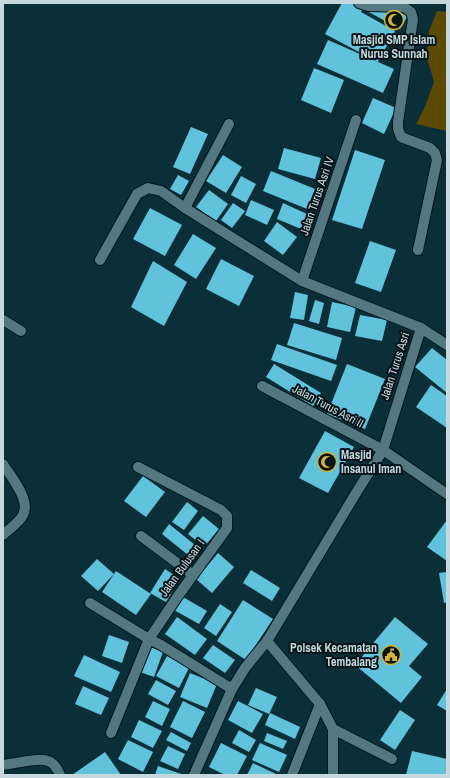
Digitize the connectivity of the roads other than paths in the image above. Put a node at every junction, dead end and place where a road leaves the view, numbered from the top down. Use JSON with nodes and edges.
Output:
{"nodes":[{"id":1,"x":360,"y":3,"type":"edge"},
{"id":2,"x":356,"y":120,"type":"dead end"},
{"id":3,"x":229,"y":124,"type":"dead end"},
{"id":4,"x":185,"y":208,"type":"junction"},
{"id":5,"x":418,"y":250,"type":"dead end"},
{"id":6,"x":100,"y":260,"type":"dead end"},
{"id":7,"x":302,"y":281,"type":"junction"},
{"id":8,"x":3,"y":320,"type":"edge"},
{"id":9,"x":421,"y":328,"type":"junction"},
{"id":10,"x":21,"y":331,"type":"dead end"},
{"id":11,"x":447,"y":345,"type":"edge"},
{"id":12,"x":262,"y":386,"type":"dead end"},
{"id":13,"x":383,"y":450,"type":"junction"},
{"id":14,"x":3,"y":464,"type":"edge"},
{"id":15,"x":138,"y":467,"type":"dead end"},
{"id":16,"x":447,"y":494,"type":"edge"},
{"id":17,"x":3,"y":535,"type":"edge"},
{"id":18,"x":141,"y":536,"type":"dead end"},
{"id":19,"x":193,"y":575,"type":"junction"},
{"id":20,"x":90,"y":603,"type":"dead end"},
{"id":21,"x":149,"y":639,"type":"junction"},
{"id":22,"x":267,"y":641,"type":"junction"},
{"id":23,"x":232,"y":689,"type":"junction"},
{"id":24,"x":320,"y":704,"type":"junction"},
{"id":25,"x":333,"y":729,"type":"junction"},
{"id":26,"x":111,"y":734,"type":"dead end"},
{"id":27,"x":392,"y":759,"type":"dead end"},
{"id":28,"x":3,"y":765,"type":"edge"},
{"id":29,"x":60,"y":775,"type":"edge"},
{"id":30,"x":194,"y":775,"type":"edge"},
{"id":31,"x":292,"y":775,"type":"edge"},
{"id":32,"x":333,"y":775,"type":"edge"}],
"edges":[{"from":1,"to":5,"type":"street"},
{"from":2,"to":7,"type":"street","name":"Jalan Turus Asri IV"},
{"from":3,"to":4,"type":"street"},
{"from":4,"to":6,"type":"street","name":"Jalan Turus Asri"},
{"from":4,"to":7,"type":"street","name":"Jalan Turus Asri"},
{"from":7,"to":9,"type":"street","name":"Jalan Turus Asri"},
{"from":8,"to":10,"type":"street"},
{"from":9,"to":11,"type":"street"},
{"from":9,"to":13,"type":"street","name":"Jalan Turus Asri"},
{"from":12,"to":13,"type":"street","name":"Jalan Turus Asri II"},
{"from":13,"to":16,"type":"street","name":"Jalan Turus Asri II"},
{"from":13,"to":22,"type":"street","name":"Jalan Turus Asri"},
{"from":14,"to":17,"type":"street"},
{"from":15,"to":19,"type":"street","name":"Jalan Bulusan I"},
{"from":18,"to":19,"type":"street"},
{"from":19,"to":21,"type":"street","name":"Jalan Bulusan I"},
{"from":20,"to":21,"type":"street"},
{"from":21,"to":23,"type":"street"},
{"from":21,"to":26,"type":"street","name":"Jalan Bulusan I"},
{"from":22,"to":23,"type":"street"},
{"from":22,"to":24,"type":"street"},
{"from":23,"to":30,"type":"street"},
{"from":24,"to":25,"type":"street"},
{"from":24,"to":31,"type":"street"},
{"from":25,"to":27,"type":"street"},
{"from":25,"to":32,"type":"street"},
{"from":28,"to":29,"type":"street"}]}
